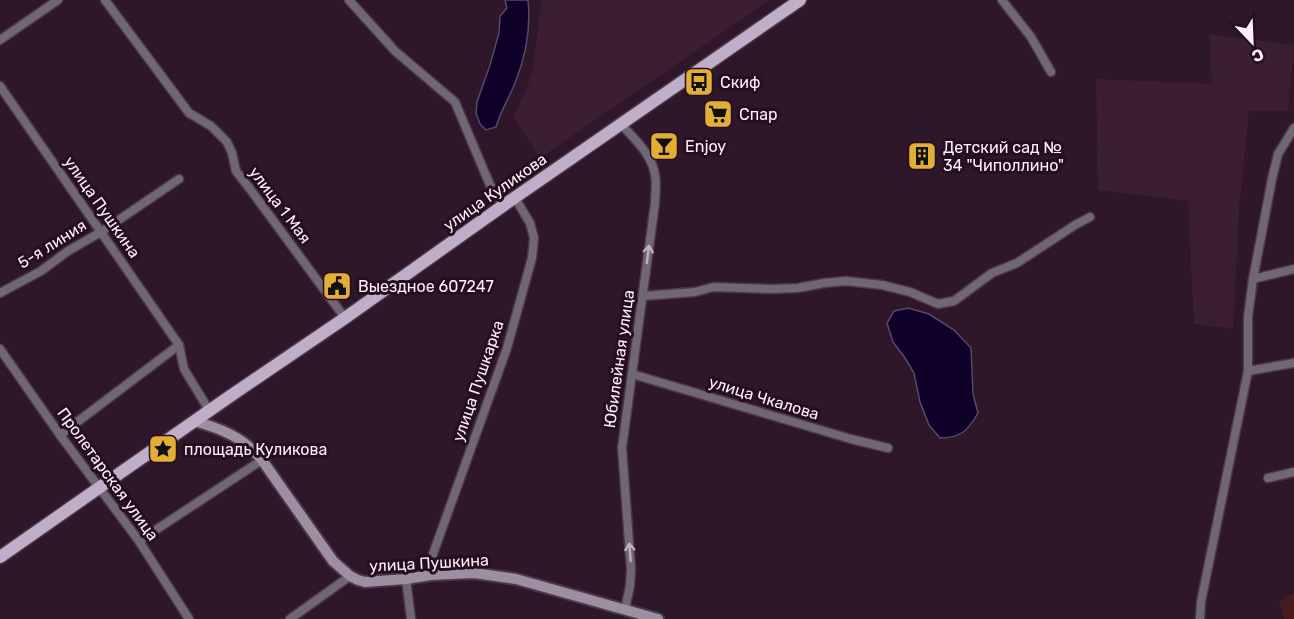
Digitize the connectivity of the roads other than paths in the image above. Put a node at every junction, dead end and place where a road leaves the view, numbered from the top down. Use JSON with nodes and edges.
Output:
{"nodes":[{"id":1,"x":58,"y":0,"type":"edge"},
{"id":2,"x":105,"y":0,"type":"edge"},
{"id":3,"x":349,"y":0,"type":"edge"},
{"id":4,"x":800,"y":0,"type":"edge"},
{"id":5,"x":1002,"y":0,"type":"edge"},
{"id":6,"x":0,"y":40,"type":"edge"},
{"id":7,"x":1051,"y":72,"type":"dead end"},
{"id":8,"x":0,"y":86,"type":"edge"},
{"id":9,"x":621,"y":124,"type":"junction"},
{"id":10,"x":1294,"y":128,"type":"edge"},
{"id":11,"x":179,"y":179,"type":"dead end"},
{"id":12,"x":515,"y":198,"type":"junction"},
{"id":13,"x":504,"y":206,"type":"junction"},
{"id":14,"x":1090,"y":217,"type":"dead end"},
{"id":15,"x":101,"y":232,"type":"junction"},
{"id":16,"x":1294,"y":269,"type":"edge"},
{"id":17,"x":1253,"y":279,"type":"junction"},
{"id":18,"x":0,"y":293,"type":"edge"},
{"id":19,"x":643,"y":296,"type":"junction"},
{"id":20,"x":345,"y":318,"type":"junction"},
{"id":21,"x":179,"y":345,"type":"junction"},
{"id":22,"x":0,"y":349,"type":"edge"},
{"id":23,"x":1294,"y":363,"type":"edge"},
{"id":24,"x":1248,"y":371,"type":"junction"},
{"id":25,"x":632,"y":374,"type":"junction"},
{"id":26,"x":209,"y":410,"type":"junction"},
{"id":27,"x":194,"y":421,"type":"junction"},
{"id":28,"x":60,"y":435,"type":"junction"},
{"id":29,"x":888,"y":447,"type":"dead end"},
{"id":30,"x":262,"y":460,"type":"junction"},
{"id":31,"x":1294,"y":472,"type":"edge"},
{"id":32,"x":1268,"y":478,"type":"dead end"},
{"id":33,"x":100,"y":487,"type":"junction"},
{"id":34,"x":140,"y":541,"type":"junction"},
{"id":35,"x":0,"y":557,"type":"edge"},
{"id":36,"x":431,"y":575,"type":"junction"},
{"id":37,"x":350,"y":576,"type":"junction"},
{"id":38,"x":406,"y":579,"type":"junction"},
{"id":39,"x":624,"y":609,"type":"junction"},
{"id":40,"x":189,"y":619,"type":"edge"},
{"id":41,"x":290,"y":619,"type":"edge"},
{"id":42,"x":411,"y":619,"type":"edge"},
{"id":43,"x":658,"y":619,"type":"edge"},
{"id":44,"x":1200,"y":619,"type":"edge"}],
"edges":[{"from":1,"to":6,"type":"street"},
{"from":2,"to":20,"type":"street","name":"улица 1 Мая"},
{"from":3,"to":13,"type":"street"},
{"from":4,"to":9,"type":"main road","name":"улица Куликова"},
{"from":5,"to":7,"type":"street"},
{"from":8,"to":15,"type":"street","name":"улица Пушкина"},
{"from":9,"to":12,"type":"main road","name":"улица Куликова"},
{"from":19,"to":9,"type":"street","name":"Юбилейная улица","one_way":true},
{"from":10,"to":17,"type":"street"},
{"from":11,"to":15,"type":"street","name":"5-я линия"},
{"from":12,"to":13,"type":"main road","name":"улица Куликова"},
{"from":12,"to":36,"type":"street","name":"улица Пушкарка"},
{"from":13,"to":20,"type":"main road","name":"улица Куликова"},
{"from":14,"to":19,"type":"street"},
{"from":15,"to":18,"type":"street","name":"5-я линия"},
{"from":15,"to":21,"type":"street","name":"улица Пушкина"},
{"from":16,"to":17,"type":"street"},
{"from":17,"to":24,"type":"street"},
{"from":19,"to":25,"type":"street","name":"Юбилейная улица"},
{"from":20,"to":26,"type":"main road","name":"улица Куликова"},
{"from":21,"to":26,"type":"street","name":"улица Пушкина"},
{"from":21,"to":28,"type":"street"},
{"from":22,"to":28,"type":"street","name":"Пролетарская улица"},
{"from":23,"to":24,"type":"street"},
{"from":24,"to":44,"type":"street"},
{"from":25,"to":29,"type":"street","name":"улица Чкалова"},
{"from":39,"to":25,"type":"street","name":"Юбилейная улица","one_way":true},
{"from":26,"to":27,"type":"main road"},
{"from":27,"to":30,"type":"street","name":"улица Пушкина"},
{"from":27,"to":33,"type":"main road"},
{"from":28,"to":33,"type":"street","name":"Пролетарская улица"},
{"from":30,"to":34,"type":"street"},
{"from":30,"to":37,"type":"street","name":"улица Пушкина"},
{"from":31,"to":32,"type":"street"},
{"from":33,"to":34,"type":"street","name":"Пролетарская улица"},
{"from":33,"to":35,"type":"main road"},
{"from":34,"to":40,"type":"street","name":"Пролетарская улица"},
{"from":36,"to":38,"type":"street","name":"улица Пушкина"},
{"from":36,"to":39,"type":"street","name":"улица Пушкина"},
{"from":37,"to":38,"type":"street","name":"улица Пушкина"},
{"from":37,"to":41,"type":"street"},
{"from":38,"to":42,"type":"street"},
{"from":39,"to":43,"type":"street","name":"улица Пушкина"}]}
